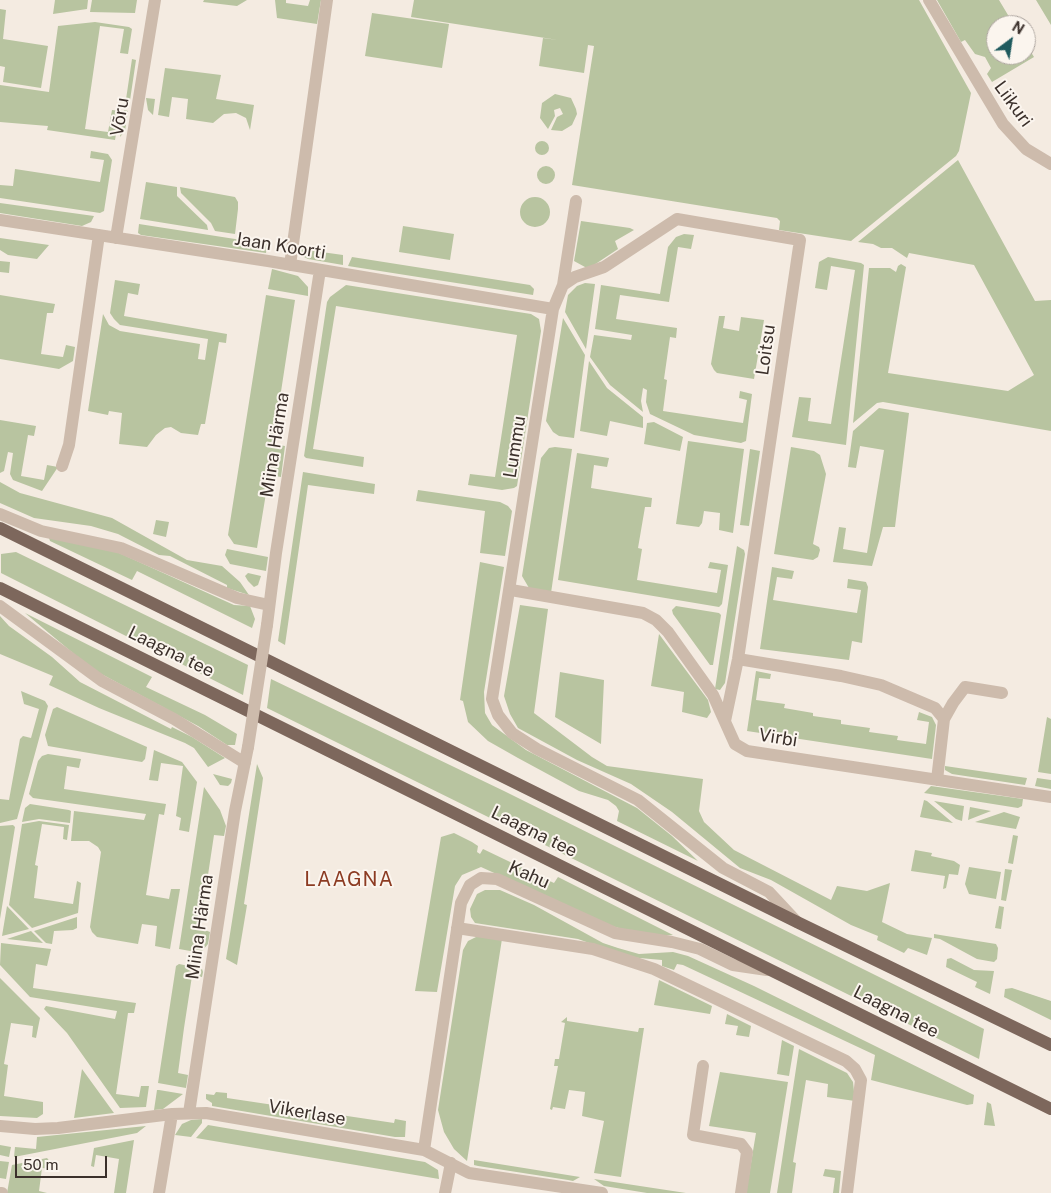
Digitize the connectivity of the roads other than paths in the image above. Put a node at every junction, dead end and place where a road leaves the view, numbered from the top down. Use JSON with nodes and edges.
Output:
{"nodes":[{"id":1,"x":156,"y":0,"type":"edge"},
{"id":2,"x":327,"y":0,"type":"edge"},
{"id":3,"x":929,"y":0,"type":"edge"},
{"id":4,"x":1051,"y":164,"type":"edge"},
{"id":5,"x":576,"y":201,"type":"dead end"},
{"id":6,"x":0,"y":220,"type":"edge"},
{"id":7,"x":98,"y":235,"type":"junction"},
{"id":8,"x":116,"y":238,"type":"junction"},
{"id":9,"x":290,"y":265,"type":"junction"},
{"id":10,"x":320,"y":270,"type":"junction"},
{"id":11,"x":563,"y":286,"type":"junction"},
{"id":12,"x":553,"y":309,"type":"junction"},
{"id":13,"x":62,"y":466,"type":"dead end"},
{"id":14,"x":0,"y":514,"type":"edge"},
{"id":15,"x":0,"y":528,"type":"edge"},
{"id":16,"x":0,"y":588,"type":"edge"},
{"id":17,"x":510,"y":590,"type":"junction"},
{"id":18,"x":269,"y":605,"type":"junction"},
{"id":19,"x":0,"y":606,"type":"edge"},
{"id":20,"x":738,"y":660,"type":"junction"},
{"id":21,"x":1002,"y":693,"type":"dead end"},
{"id":22,"x":944,"y":719,"type":"junction"},
{"id":23,"x":725,"y":721,"type":"junction"},
{"id":24,"x":245,"y":762,"type":"junction"},
{"id":25,"x":937,"y":780,"type":"junction"},
{"id":26,"x":1051,"y":797,"type":"edge"},
{"id":27,"x":799,"y":923,"type":"junction"},
{"id":28,"x":457,"y":928,"type":"junction"},
{"id":29,"x":775,"y":971,"type":"junction"},
{"id":30,"x":1051,"y":1045,"type":"edge"},
{"id":31,"x":704,"y":1066,"type":"dead end"},
{"id":32,"x":1051,"y":1109,"type":"edge"},
{"id":33,"x":189,"y":1113,"type":"junction"},
{"id":34,"x":172,"y":1114,"type":"junction"},
{"id":35,"x":0,"y":1126,"type":"edge"},
{"id":36,"x":424,"y":1150,"type":"junction"},
{"id":37,"x":451,"y":1163,"type":"junction"},
{"id":38,"x":159,"y":1193,"type":"edge"},
{"id":39,"x":445,"y":1193,"type":"edge"},
{"id":40,"x":602,"y":1193,"type":"edge"},
{"id":41,"x":740,"y":1193,"type":"edge"},
{"id":42,"x":847,"y":1193,"type":"edge"}],
"edges":[{"from":1,"to":8,"type":"street","name":"Võru"},
{"from":2,"to":9,"type":"street"},
{"from":3,"to":4,"type":"street","name":"Liikuri"},
{"from":5,"to":11,"type":"street","name":"Lummu"},
{"from":6,"to":7,"type":"street","name":"Jaan Koorti"},
{"from":7,"to":8,"type":"street","name":"Jaan Koorti"},
{"from":7,"to":13,"type":"street"},
{"from":8,"to":9,"type":"street","name":"Jaan Koorti"},
{"from":9,"to":10,"type":"street","name":"Jaan Koorti"},
{"from":10,"to":12,"type":"street","name":"Jaan Koorti"},
{"from":10,"to":18,"type":"street","name":"Miina Härma"},
{"from":11,"to":12,"type":"street","name":"Lummu"},
{"from":11,"to":20,"type":"street","name":"Loitsu"},
{"from":12,"to":17,"type":"street","name":"Lummu"},
{"from":14,"to":18,"type":"street"},
{"from":15,"to":27,"type":"main road","name":"Laagna tee"},
{"from":16,"to":29,"type":"main road","name":"Laagna tee"},
{"from":17,"to":23,"type":"street","name":"Virbi"},
{"from":17,"to":27,"type":"street","name":"Lummu"},
{"from":18,"to":24,"type":"street","name":"Miina Härma","bridge":true},
{"from":19,"to":24,"type":"street"},
{"from":20,"to":22,"type":"street"},
{"from":20,"to":23,"type":"street","name":"Loitsu"},
{"from":21,"to":22,"type":"street"},
{"from":22,"to":25,"type":"street"},
{"from":23,"to":25,"type":"street","name":"Virbi"},
{"from":24,"to":33,"type":"street","name":"Miina Härma"},
{"from":25,"to":26,"type":"street","name":"Virbi"},
{"from":27,"to":30,"type":"main road","name":"Laagna tee"},
{"from":28,"to":29,"type":"street","name":"Kahu"},
{"from":28,"to":36,"type":"street","name":"Kahu"},
{"from":28,"to":42,"type":"street"},
{"from":29,"to":32,"type":"main road","name":"Laagna tee"},
{"from":31,"to":41,"type":"street"},
{"from":33,"to":34,"type":"street","name":"Vikerlase"},
{"from":33,"to":36,"type":"street","name":"Vikerlase"},
{"from":34,"to":35,"type":"street","name":"Vikerlase"},
{"from":34,"to":38,"type":"street"},
{"from":36,"to":37,"type":"street","name":"Vikerlase"},
{"from":37,"to":39,"type":"street"},
{"from":37,"to":40,"type":"street","name":"Vikerlase"}]}
